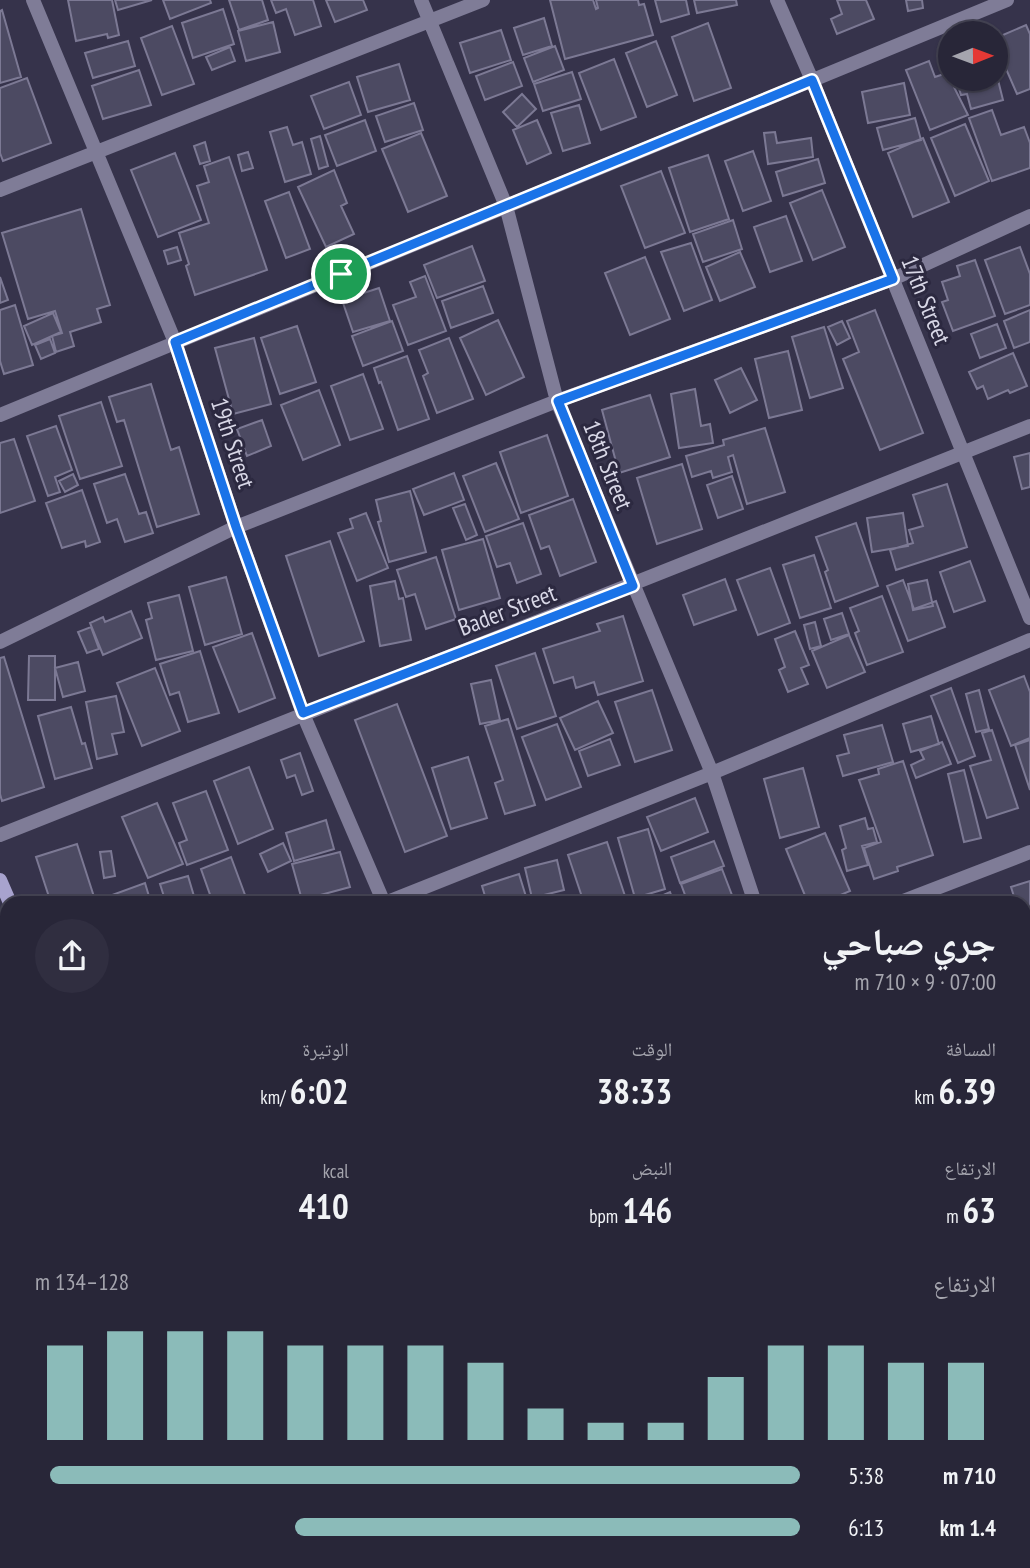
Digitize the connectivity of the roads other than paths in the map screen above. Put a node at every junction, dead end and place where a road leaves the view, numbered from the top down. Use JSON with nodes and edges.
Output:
{"nodes":[{"id":1,"x":33,"y":0,"type":"edge"},
{"id":2,"x":421,"y":0,"type":"edge"},
{"id":3,"x":483,"y":0,"type":"edge"},
{"id":4,"x":777,"y":0,"type":"edge"},
{"id":5,"x":1007,"y":0,"type":"edge"},
{"id":6,"x":430,"y":21,"type":"junction"},
{"id":7,"x":812,"y":80,"type":"junction"},
{"id":8,"x":96,"y":152,"type":"junction"},
{"id":9,"x":0,"y":190,"type":"edge"},
{"id":10,"x":506,"y":206,"type":"junction"},
{"id":11,"x":1030,"y":216,"type":"edge"},
{"id":12,"x":893,"y":279,"type":"junction"},
{"id":13,"x":175,"y":342,"type":"junction"},
{"id":14,"x":558,"y":401,"type":"junction"},
{"id":15,"x":0,"y":415,"type":"edge"},
{"id":16,"x":1030,"y":426,"type":"edge"},
{"id":17,"x":964,"y":454,"type":"junction"},
{"id":18,"x":236,"y":527,"type":"junction"},
{"id":19,"x":633,"y":586,"type":"junction"},
{"id":20,"x":1030,"y":618,"type":"edge"},
{"id":21,"x":1030,"y":640,"type":"edge"},
{"id":22,"x":0,"y":642,"type":"edge"},
{"id":23,"x":303,"y":713,"type":"junction"},
{"id":24,"x":712,"y":773,"type":"junction"},
{"id":25,"x":0,"y":835,"type":"edge"},
{"id":26,"x":1030,"y":852,"type":"edge"},
{"id":27,"x":382,"y":896,"type":"edge"},
{"id":28,"x":403,"y":896,"type":"edge"},
{"id":29,"x":753,"y":896,"type":"edge"},
{"id":30,"x":916,"y":896,"type":"edge"}],
"edges":[{"from":1,"to":8,"type":"street","name":"19th Street"},
{"from":2,"to":6,"type":"street","name":"18th Street"},
{"from":3,"to":6,"type":"street"},
{"from":4,"to":7,"type":"street","name":"17th Street"},
{"from":5,"to":7,"type":"street"},
{"from":6,"to":8,"type":"street"},
{"from":6,"to":10,"type":"street","name":"18th Street"},
{"from":7,"to":10,"type":"street"},
{"from":7,"to":12,"type":"street","name":"17th Street"},
{"from":8,"to":9,"type":"street"},
{"from":8,"to":13,"type":"street","name":"19th Street"},
{"from":10,"to":13,"type":"street"},
{"from":10,"to":14,"type":"street","name":"18th Street"},
{"from":11,"to":12,"type":"street"},
{"from":12,"to":14,"type":"street"},
{"from":12,"to":17,"type":"street","name":"17th Street"},
{"from":13,"to":15,"type":"street"},
{"from":13,"to":18,"type":"street","name":"19th Street"},
{"from":14,"to":18,"type":"street"},
{"from":14,"to":19,"type":"street","name":"18th Street"},
{"from":16,"to":17,"type":"street","name":"Bader Street"},
{"from":17,"to":19,"type":"street","name":"Bader Street"},
{"from":17,"to":20,"type":"street","name":"17th Street"},
{"from":18,"to":22,"type":"street"},
{"from":18,"to":23,"type":"street","name":"19th Street"},
{"from":19,"to":23,"type":"street","name":"Bader Street"},
{"from":19,"to":24,"type":"street","name":"18th Street"},
{"from":21,"to":24,"type":"street"},
{"from":23,"to":25,"type":"street","name":"Bader Street"},
{"from":23,"to":27,"type":"street","name":"19th Street"},
{"from":24,"to":28,"type":"street"},
{"from":24,"to":29,"type":"street","name":"18th Street"},
{"from":26,"to":30,"type":"street"}]}
